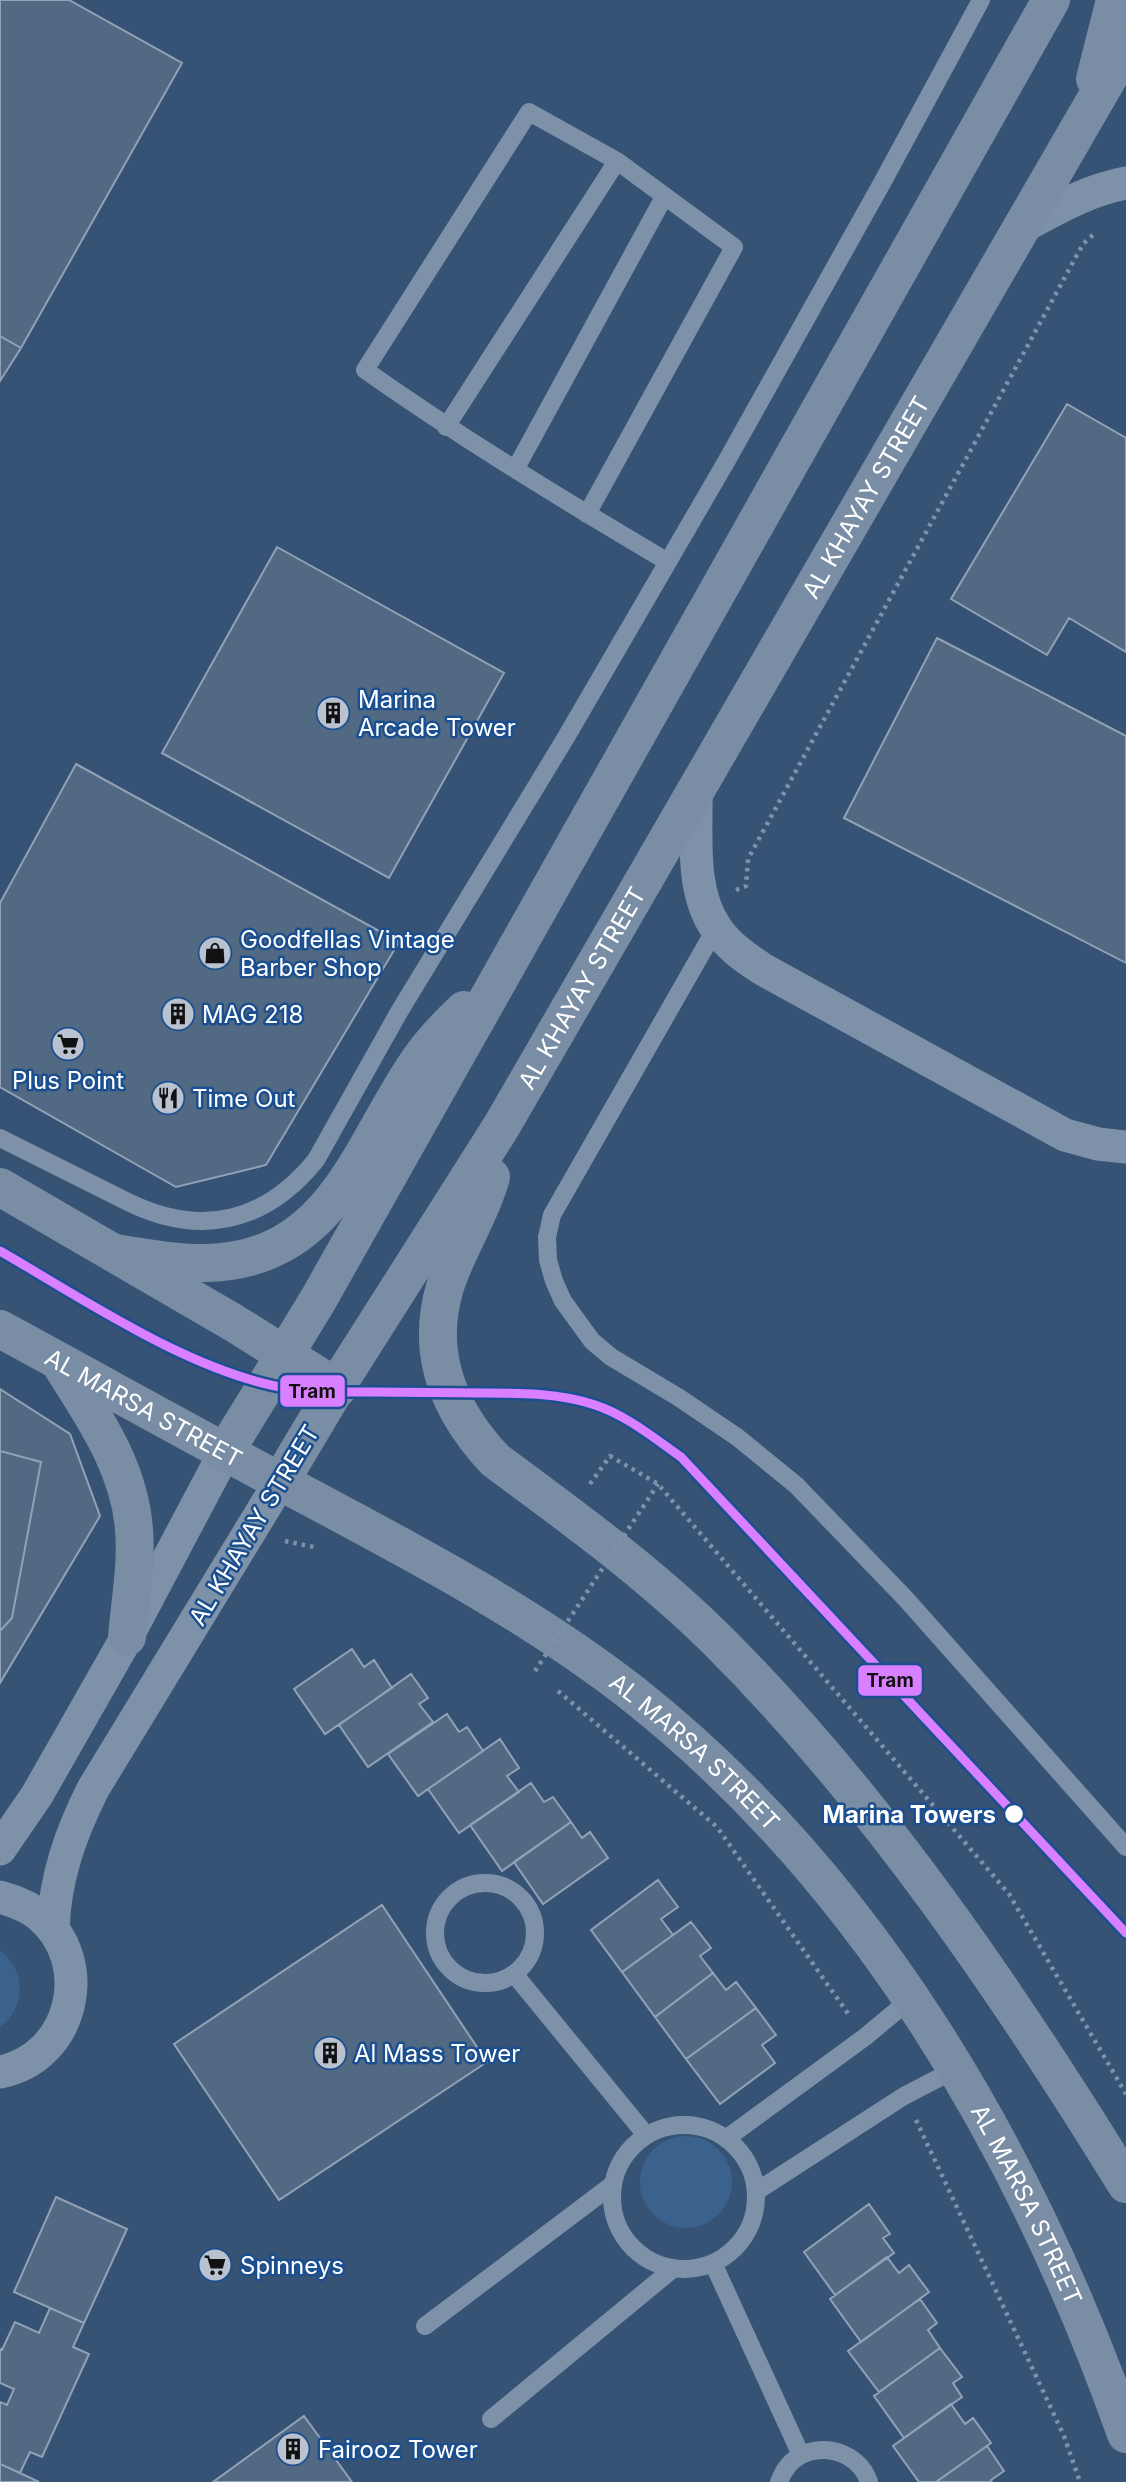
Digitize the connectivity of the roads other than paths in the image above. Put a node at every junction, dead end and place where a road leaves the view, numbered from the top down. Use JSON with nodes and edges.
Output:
{"nodes":[{"id":1,"x":981,"y":0,"type":"edge"},
{"id":2,"x":1051,"y":0,"type":"edge"},
{"id":3,"x":1115,"y":0,"type":"edge"},
{"id":4,"x":1126,"y":47,"type":"edge"},
{"id":5,"x":1085,"y":118,"type":"junction"},
{"id":6,"x":617,"y":161,"type":"junction"},
{"id":7,"x":1126,"y":183,"type":"edge"},
{"id":8,"x":664,"y":197,"type":"junction"},
{"id":9,"x":1022,"y":227,"type":"junction"},
{"id":10,"x":446,"y":427,"type":"junction"},
{"id":11,"x":516,"y":468,"type":"junction"},
{"id":12,"x":587,"y":514,"type":"junction"},
{"id":13,"x":668,"y":562,"type":"junction"},
{"id":14,"x":696,"y":791,"type":"junction"},
{"id":15,"x":710,"y":915,"type":"junction"},
{"id":16,"x":495,"y":985,"type":"junction"},
{"id":17,"x":501,"y":1127,"type":"junction"},
{"id":18,"x":0,"y":1138,"type":"edge"},
{"id":19,"x":1126,"y":1147,"type":"edge"},
{"id":20,"x":0,"y":1188,"type":"edge"},
{"id":21,"x":115,"y":1253,"type":"junction"},
{"id":22,"x":0,"y":1329,"type":"edge"},
{"id":23,"x":285,"y":1354,"type":"junction"},
{"id":24,"x":59,"y":1361,"type":"junction"},
{"id":25,"x":338,"y":1388,"type":"junction"},
{"id":26,"x":225,"y":1452,"type":"junction"},
{"id":27,"x":280,"y":1482,"type":"junction"},
{"id":28,"x":127,"y":1637,"type":"junction"},
{"id":29,"x":1126,"y":1847,"type":"edge"},
{"id":30,"x":0,"y":1849,"type":"edge"},
{"id":31,"x":0,"y":1897,"type":"edge"},
{"id":32,"x":53,"y":1929,"type":"junction"},
{"id":33,"x":515,"y":1975,"type":"junction"},
{"id":34,"x":912,"y":1998,"type":"junction"},
{"id":35,"x":956,"y":2069,"type":"junction"},
{"id":36,"x":0,"y":2072,"type":"edge"},
{"id":37,"x":646,"y":2135,"type":"junction"},
{"id":38,"x":727,"y":2137,"type":"junction"},
{"id":39,"x":612,"y":2185,"type":"junction"},
{"id":40,"x":1126,"y":2185,"type":"edge"},
{"id":41,"x":757,"y":2191,"type":"junction"},
{"id":42,"x":713,"y":2263,"type":"junction"},
{"id":43,"x":674,"y":2268,"type":"junction"},
{"id":44,"x":425,"y":2326,"type":"dead end"},
{"id":45,"x":491,"y":2419,"type":"dead end"},
{"id":46,"x":1126,"y":2434,"type":"edge"},
{"id":47,"x":801,"y":2455,"type":"junction"},
{"id":48,"x":779,"y":2482,"type":"edge"},
{"id":49,"x":869,"y":2482,"type":"edge"}],
"edges":[{"from":1,"to":13,"type":"lane"},
{"from":2,"to":16,"type":"main road"},
{"from":3,"to":5,"type":"main road"},
{"from":4,"to":5,"type":"main road","name":"AL KHAYAY STREET"},
{"from":5,"to":9,"type":"main road","name":"AL KHAYAY STREET"},
{"from":6,"to":8,"type":"lane"},
{"from":6,"to":10,"type":"lane"},
{"from":6,"to":10,"type":"lane"},
{"from":7,"to":9,"type":"street"},
{"from":8,"to":11,"type":"lane"},
{"from":8,"to":12,"type":"lane"},
{"from":9,"to":14,"type":"main road","name":"AL KHAYAY STREET"},
{"from":10,"to":11,"type":"lane"},
{"from":11,"to":12,"type":"lane"},
{"from":12,"to":13,"type":"lane"},
{"from":13,"to":18,"type":"lane"},
{"from":14,"to":15,"type":"street"},
{"from":14,"to":17,"type":"main road","name":"AL KHAYAY STREET"},
{"from":15,"to":19,"type":"street"},
{"from":15,"to":29,"type":"lane"},
{"from":16,"to":21,"type":"main road"},
{"from":16,"to":23,"type":"main road"},
{"from":17,"to":25,"type":"main road","name":"AL KHAYAY STREET"},
{"from":17,"to":40,"type":"main road"},
{"from":20,"to":21,"type":"main road"},
{"from":21,"to":23,"type":"main road"},
{"from":22,"to":24,"type":"main road","name":"AL MARSA STREET"},
{"from":23,"to":25,"type":"main road"},
{"from":23,"to":26,"type":"main road"},
{"from":24,"to":26,"type":"main road","name":"AL MARSA STREET"},
{"from":24,"to":28,"type":"main road"},
{"from":25,"to":27,"type":"main road","name":"AL KHAYAY STREET"},
{"from":26,"to":27,"type":"main road","name":"AL MARSA STREET"},
{"from":26,"to":28,"type":"street"},
{"from":27,"to":32,"type":"street","name":"AL KHAYAY STREET"},
{"from":27,"to":34,"type":"main road","name":"AL MARSA STREET"},
{"from":28,"to":30,"type":"street"},
{"from":31,"to":32,"type":"street"},
{"from":32,"to":36,"type":"street"},
{"from":33,"to":33,"type":"lane"},
{"from":33,"to":37,"type":"lane"},
{"from":34,"to":35,"type":"main road","name":"AL MARSA STREET"},
{"from":34,"to":38,"type":"lane"},
{"from":35,"to":41,"type":"lane"},
{"from":35,"to":46,"type":"main road","name":"AL MARSA STREET"},
{"from":37,"to":38,"type":"lane"},
{"from":37,"to":39,"type":"lane"},
{"from":38,"to":41,"type":"lane"},
{"from":39,"to":43,"type":"lane"},
{"from":39,"to":44,"type":"lane"},
{"from":41,"to":42,"type":"lane"},
{"from":42,"to":43,"type":"lane"},
{"from":42,"to":47,"type":"lane"},
{"from":43,"to":45,"type":"lane"},
{"from":47,"to":48,"type":"lane"},
{"from":47,"to":49,"type":"lane"}]}
